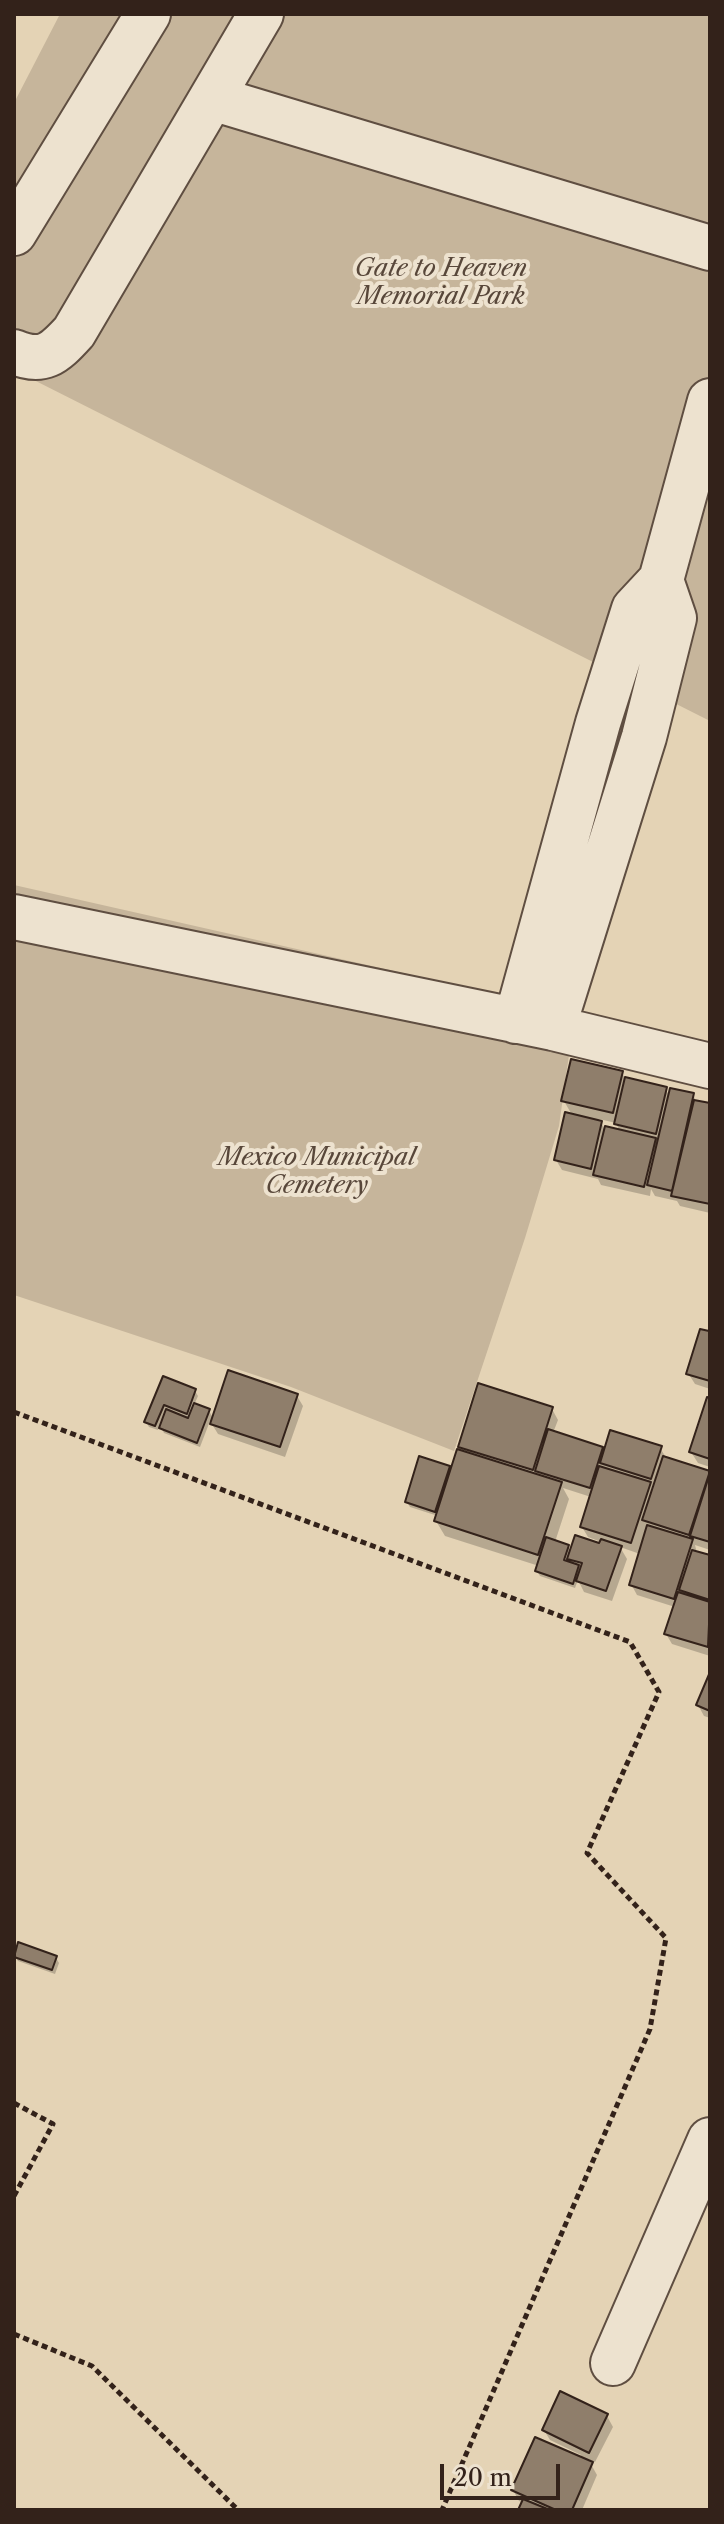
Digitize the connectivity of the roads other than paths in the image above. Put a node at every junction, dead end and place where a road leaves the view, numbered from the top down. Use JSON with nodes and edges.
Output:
{"nodes":[{"id":1,"x":148,"y":14,"type":"edge"},
{"id":2,"x":261,"y":14,"type":"edge"},
{"id":3,"x":212,"y":98,"type":"junction"},
{"id":4,"x":14,"y":233,"type":"edge"},
{"id":5,"x":710,"y":248,"type":"edge"},
{"id":6,"x":14,"y":352,"type":"edge"},
{"id":7,"x":710,"y":401,"type":"edge"},
{"id":8,"x":661,"y":580,"type":"junction"},
{"id":9,"x":598,"y":723,"type":"junction"},
{"id":10,"x":644,"y":737,"type":"junction"},
{"id":11,"x":14,"y":917,"type":"edge"},
{"id":12,"x":534,"y":1025,"type":"junction"},
{"id":13,"x":710,"y":1066,"type":"edge"},
{"id":14,"x":705,"y":2165,"type":"edge"},
{"id":15,"x":613,"y":2363,"type":"dead end"}],
"edges":[{"from":1,"to":4,"type":"street"},
{"from":2,"to":3,"type":"street"},
{"from":3,"to":5,"type":"street"},
{"from":3,"to":6,"type":"street"},
{"from":7,"to":8,"type":"street"},
{"from":8,"to":9,"type":"street"},
{"from":8,"to":10,"type":"street"},
{"from":9,"to":10,"type":"street"},
{"from":9,"to":12,"type":"street"},
{"from":10,"to":12,"type":"street"},
{"from":11,"to":12,"type":"street"},
{"from":12,"to":13,"type":"street"},
{"from":14,"to":15,"type":"street"}]}
